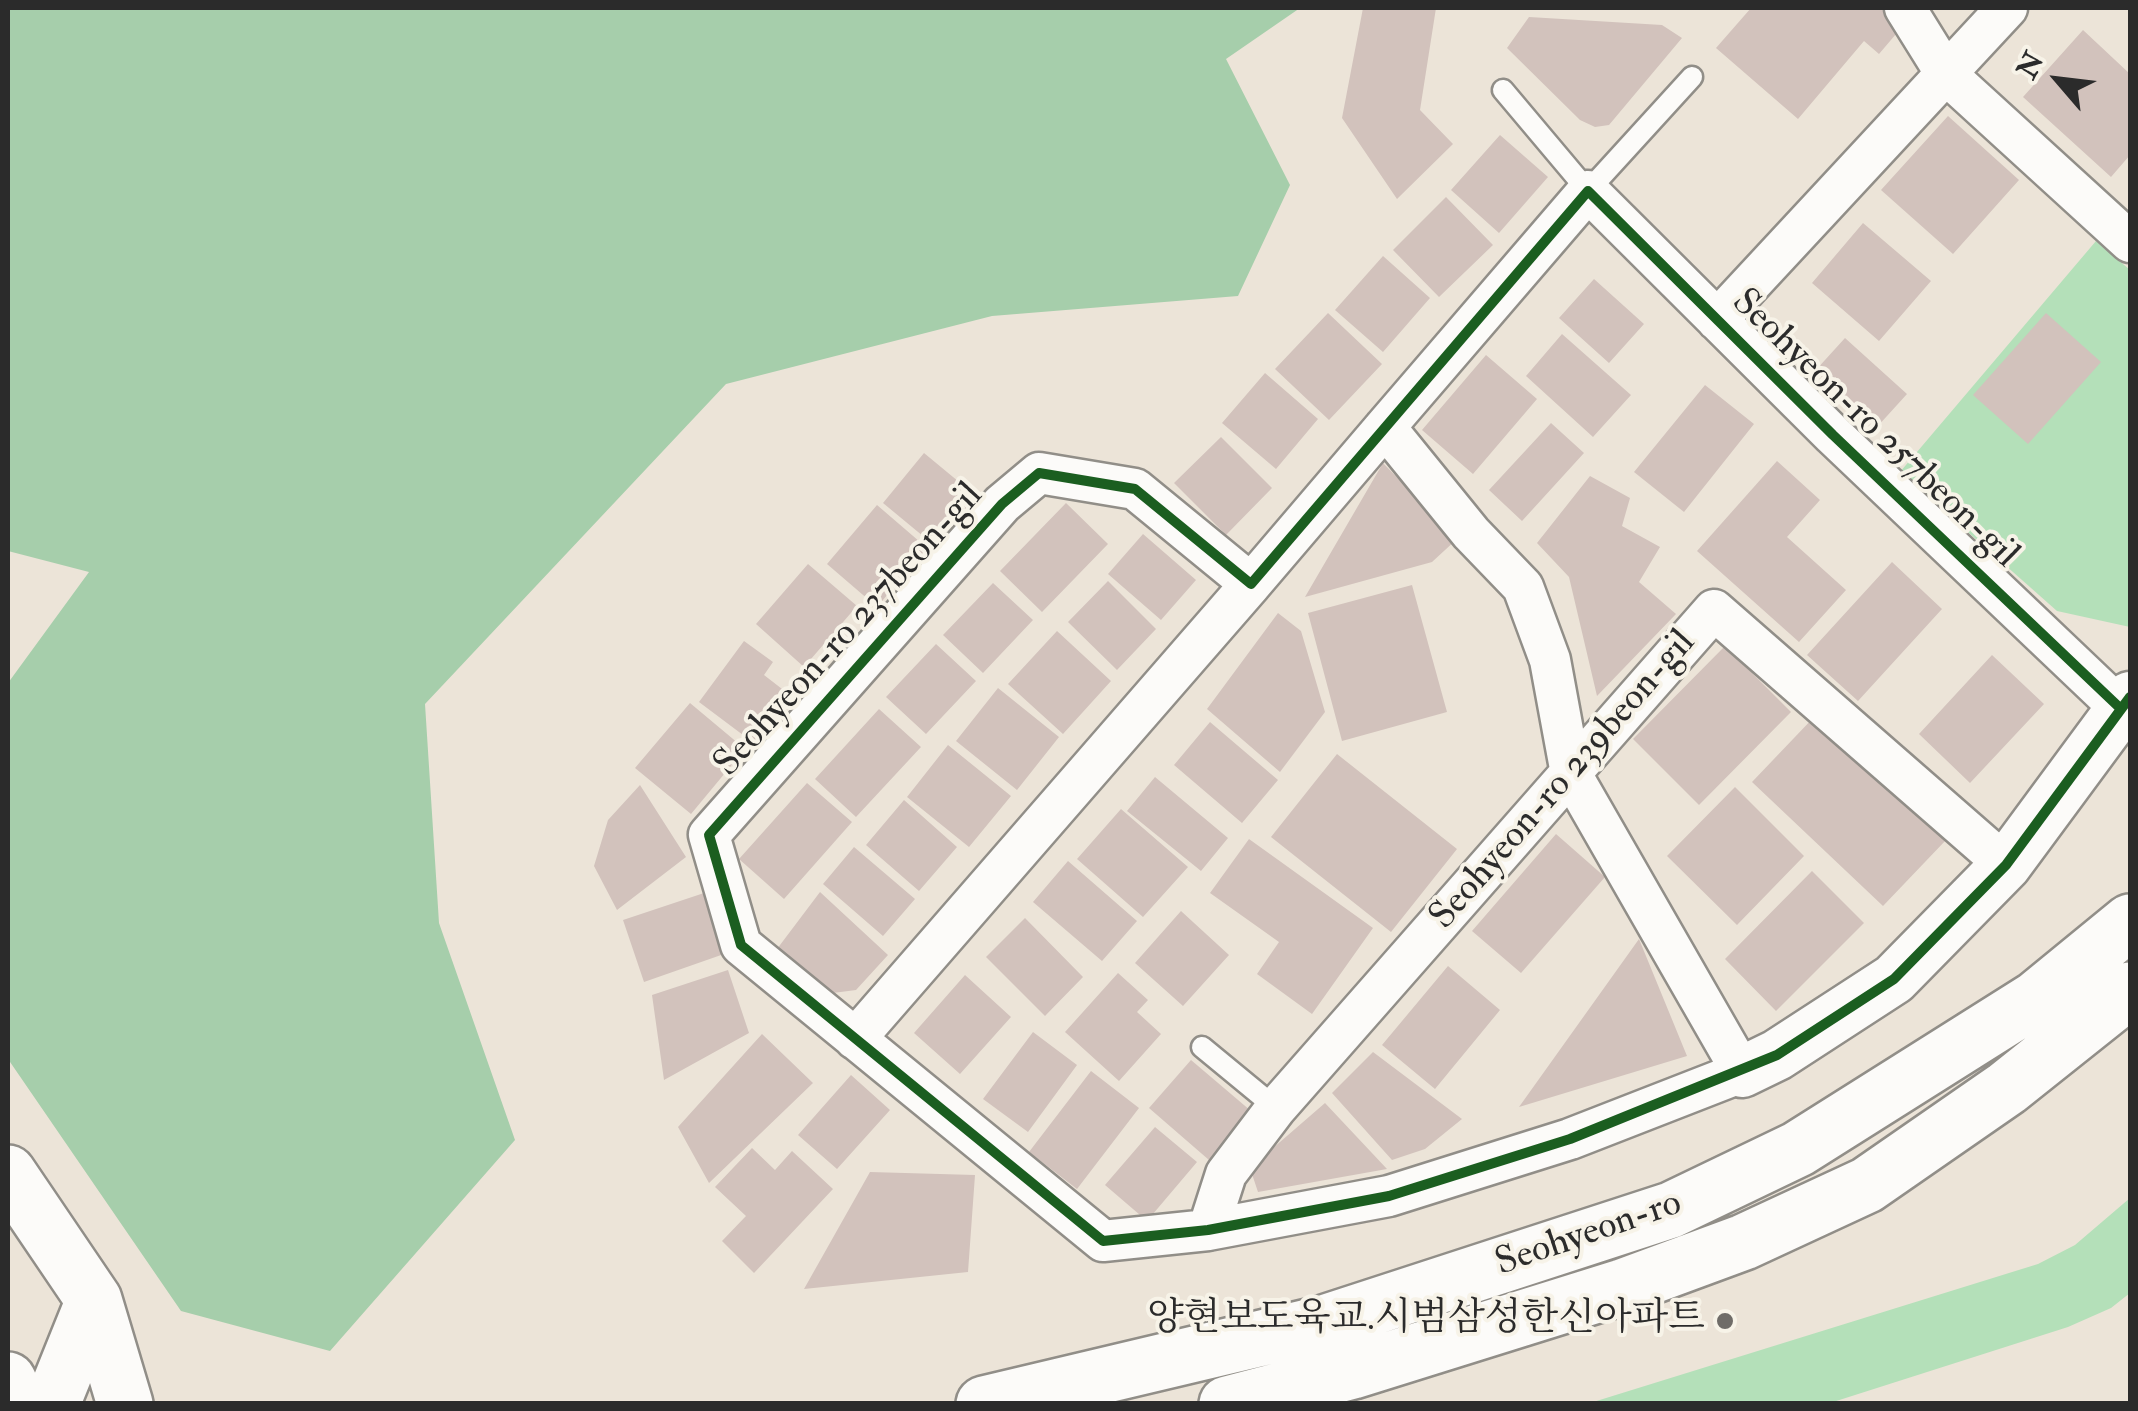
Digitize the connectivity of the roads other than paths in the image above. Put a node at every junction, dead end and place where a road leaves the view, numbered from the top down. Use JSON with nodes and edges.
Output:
{"nodes":[{"id":1,"x":1905,"y":8,"type":"edge"},
{"id":2,"x":2008,"y":8,"type":"edge"},
{"id":3,"x":1946,"y":74,"type":"junction"},
{"id":4,"x":1692,"y":77,"type":"dead end"},
{"id":5,"x":1503,"y":90,"type":"dead end"},
{"id":6,"x":1588,"y":191,"type":"junction"},
{"id":7,"x":2130,"y":242,"type":"edge"},
{"id":8,"x":1718,"y":320,"type":"junction"},
{"id":9,"x":1385,"y":427,"type":"junction"},
{"id":10,"x":1251,"y":584,"type":"junction"},
{"id":11,"x":2126,"y":703,"type":"edge"},
{"id":12,"x":1571,"y":774,"type":"junction"},
{"id":13,"x":2006,"y":865,"type":"junction"},
{"id":14,"x":2130,"y":922,"type":"edge"},
{"id":15,"x":2130,"y":990,"type":"edge"},
{"id":16,"x":855,"y":1039,"type":"junction"},
{"id":17,"x":1202,"y":1047,"type":"dead end"},
{"id":18,"x":1742,"y":1072,"type":"junction"},
{"id":19,"x":1276,"y":1108,"type":"junction"},
{"id":20,"x":8,"y":1173,"type":"edge"},
{"id":21,"x":1208,"y":1230,"type":"junction"},
{"id":22,"x":94,"y":1300,"type":"junction"},
{"id":23,"x":23,"y":1389,"type":"edge"},
{"id":24,"x":125,"y":1402,"type":"edge"},
{"id":25,"x":984,"y":1404,"type":"edge"},
{"id":26,"x":1227,"y":1404,"type":"edge"}],
"edges":[{"from":1,"to":3,"type":"street"},
{"from":2,"to":3,"type":"street"},
{"from":3,"to":7,"type":"street"},
{"from":3,"to":8,"type":"street"},
{"from":4,"to":6,"type":"lane"},
{"from":5,"to":6,"type":"lane","name":"Seohyeon-ro 257beon-gil"},
{"from":6,"to":8,"type":"street","name":"Seohyeon-ro 257beon-gil"},
{"from":6,"to":9,"type":"street"},
{"from":8,"to":11,"type":"street","name":"Seohyeon-ro 257beon-gil"},
{"from":9,"to":10,"type":"street"},
{"from":9,"to":12,"type":"street"},
{"from":10,"to":16,"type":"street"},
{"from":10,"to":16,"type":"street","name":"Seohyeon-ro 237beon-gil"},
{"from":11,"to":13,"type":"street"},
{"from":12,"to":13,"type":"street","name":"Seohyeon-ro 239beon-gil"},
{"from":12,"to":18,"type":"street"},
{"from":12,"to":19,"type":"street","name":"Seohyeon-ro 239beon-gil"},
{"from":13,"to":18,"type":"street"},
{"from":14,"to":25,"type":"main road","name":"Seohyeon-ro"},
{"from":15,"to":26,"type":"main road","name":"Seohyeon-ro"},
{"from":16,"to":21,"type":"street","name":"Seohyeon-ro 237beon-gil"},
{"from":17,"to":19,"type":"lane"},
{"from":18,"to":21,"type":"street"},
{"from":19,"to":21,"type":"street","name":"Seohyeon-ro 239beon-gil"},
{"from":20,"to":22,"type":"main road"},
{"from":22,"to":23,"type":"main road"},
{"from":22,"to":24,"type":"main road"}]}
